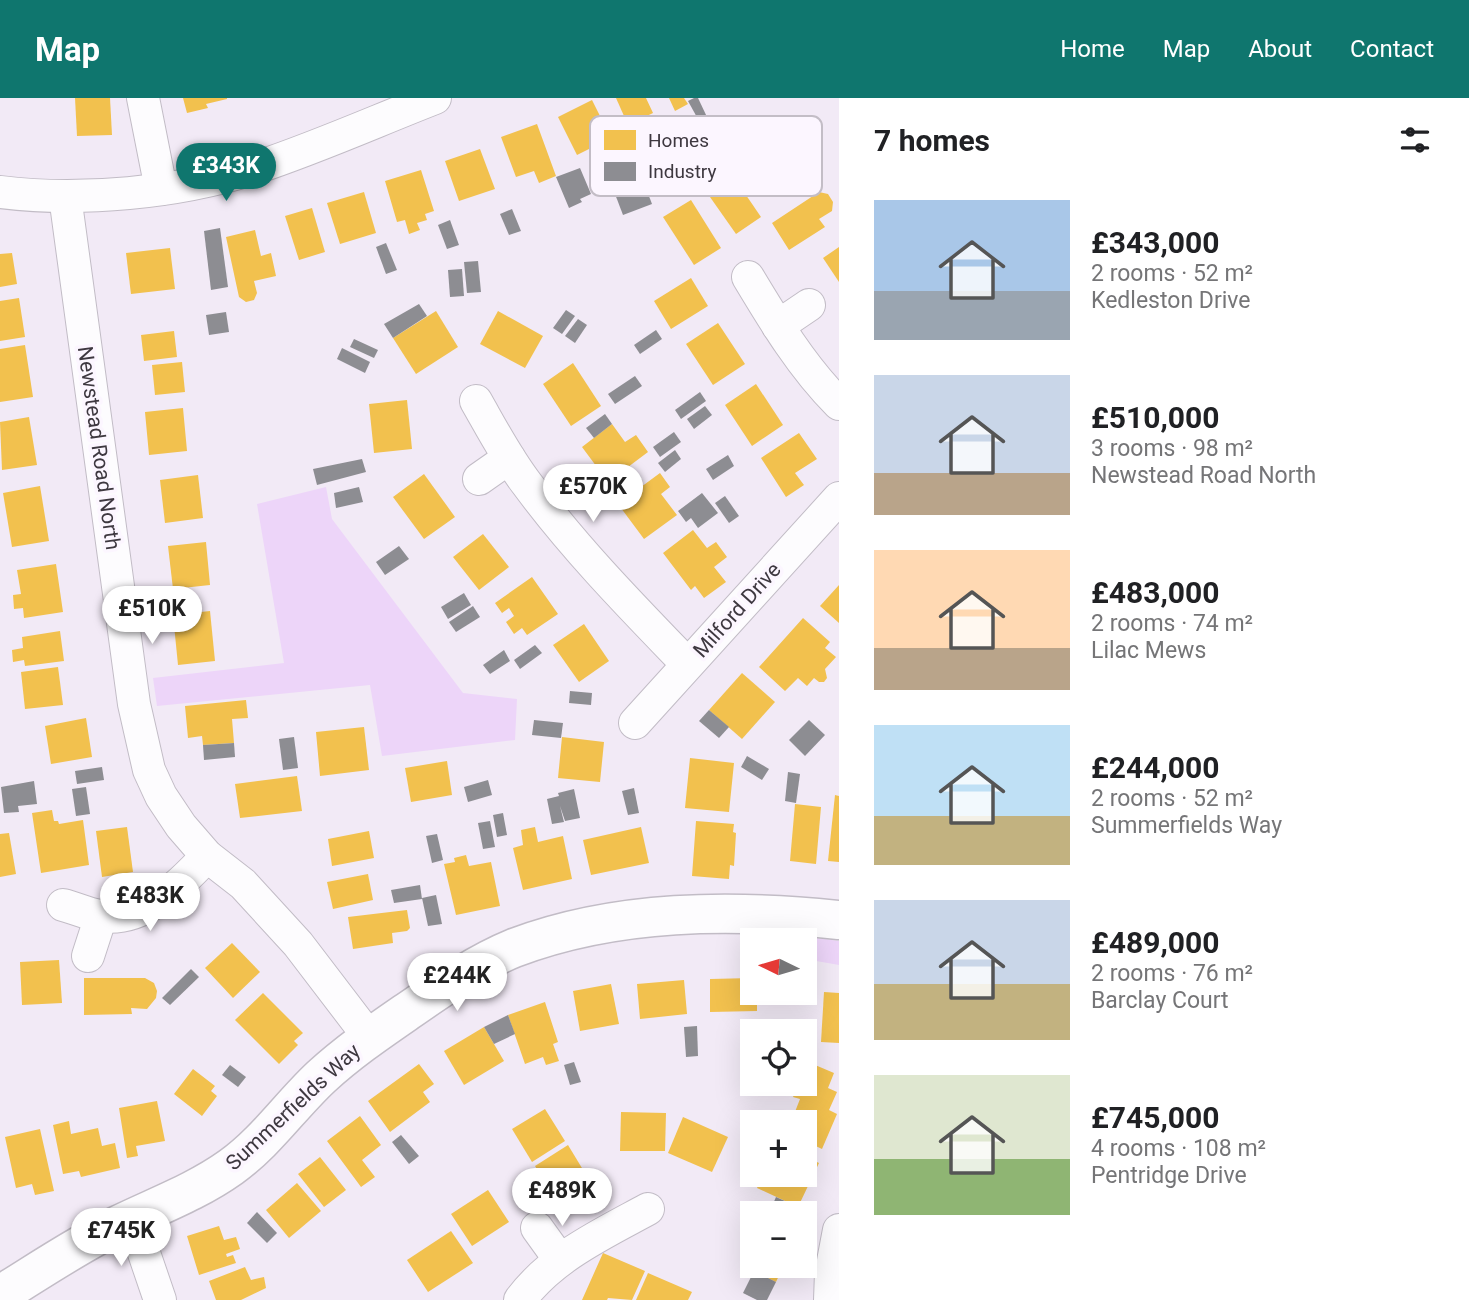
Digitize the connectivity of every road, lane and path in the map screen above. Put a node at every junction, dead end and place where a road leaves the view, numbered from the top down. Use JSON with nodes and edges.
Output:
{"nodes":[{"id":1,"x":143,"y":98,"type":"edge"},
{"id":2,"x":435,"y":98,"type":"edge"},
{"id":3,"x":161,"y":189,"type":"junction"},
{"id":4,"x":0,"y":192,"type":"edge"},
{"id":5,"x":65,"y":196,"type":"junction"},
{"id":6,"x":748,"y":277,"type":"dead end"},
{"id":7,"x":808,"y":305,"type":"dead end"},
{"id":8,"x":778,"y":326,"type":"junction"},
{"id":9,"x":476,"y":401,"type":"dead end"},
{"id":10,"x":839,"y":404,"type":"edge"},
{"id":11,"x":509,"y":458,"type":"junction"},
{"id":12,"x":479,"y":478,"type":"dead end"},
{"id":13,"x":839,"y":498,"type":"edge"},
{"id":14,"x":687,"y":664,"type":"junction"},
{"id":15,"x":635,"y":723,"type":"dead end"},
{"id":16,"x":207,"y":856,"type":"junction"},
{"id":17,"x":63,"y":905,"type":"dead end"},
{"id":18,"x":101,"y":916,"type":"junction"},
{"id":19,"x":839,"y":920,"type":"edge"},
{"id":20,"x":88,"y":956,"type":"dead end"},
{"id":21,"x":369,"y":1037,"type":"junction"},
{"id":22,"x":648,"y":1209,"type":"dead end"},
{"id":23,"x":132,"y":1218,"type":"junction"},
{"id":24,"x":537,"y":1228,"type":"dead end"},
{"id":25,"x":837,"y":1246,"type":"edge"},
{"id":26,"x":560,"y":1260,"type":"junction"},
{"id":27,"x":0,"y":1295,"type":"edge"},
{"id":28,"x":160,"y":1300,"type":"edge"},
{"id":29,"x":520,"y":1300,"type":"edge"},
{"id":30,"x":830,"y":1300,"type":"edge"}],
"edges":[{"from":1,"to":3,"type":"street"},
{"from":2,"to":3,"type":"street"},
{"from":3,"to":5,"type":"street"},
{"from":4,"to":5,"type":"street"},
{"from":5,"to":16,"type":"street","name":"Newstead Road North"},
{"from":6,"to":8,"type":"street"},
{"from":7,"to":8,"type":"street"},
{"from":8,"to":10,"type":"street"},
{"from":9,"to":11,"type":"street"},
{"from":11,"to":12,"type":"street"},
{"from":11,"to":14,"type":"street"},
{"from":13,"to":14,"type":"street","name":"Milford Drive"},
{"from":14,"to":15,"type":"street","name":"Milford Drive"},
{"from":16,"to":18,"type":"street"},
{"from":16,"to":21,"type":"street","name":"Newstead Road North"},
{"from":17,"to":18,"type":"street"},
{"from":18,"to":20,"type":"street"},
{"from":19,"to":21,"type":"street","name":"Summerfields Way"},
{"from":21,"to":23,"type":"street","name":"Summerfields Way"},
{"from":22,"to":26,"type":"street"},
{"from":23,"to":27,"type":"street","name":"Summerfields Way"},
{"from":23,"to":28,"type":"street"},
{"from":24,"to":26,"type":"street"},
{"from":25,"to":30,"type":"street"},
{"from":26,"to":29,"type":"street"}]}
